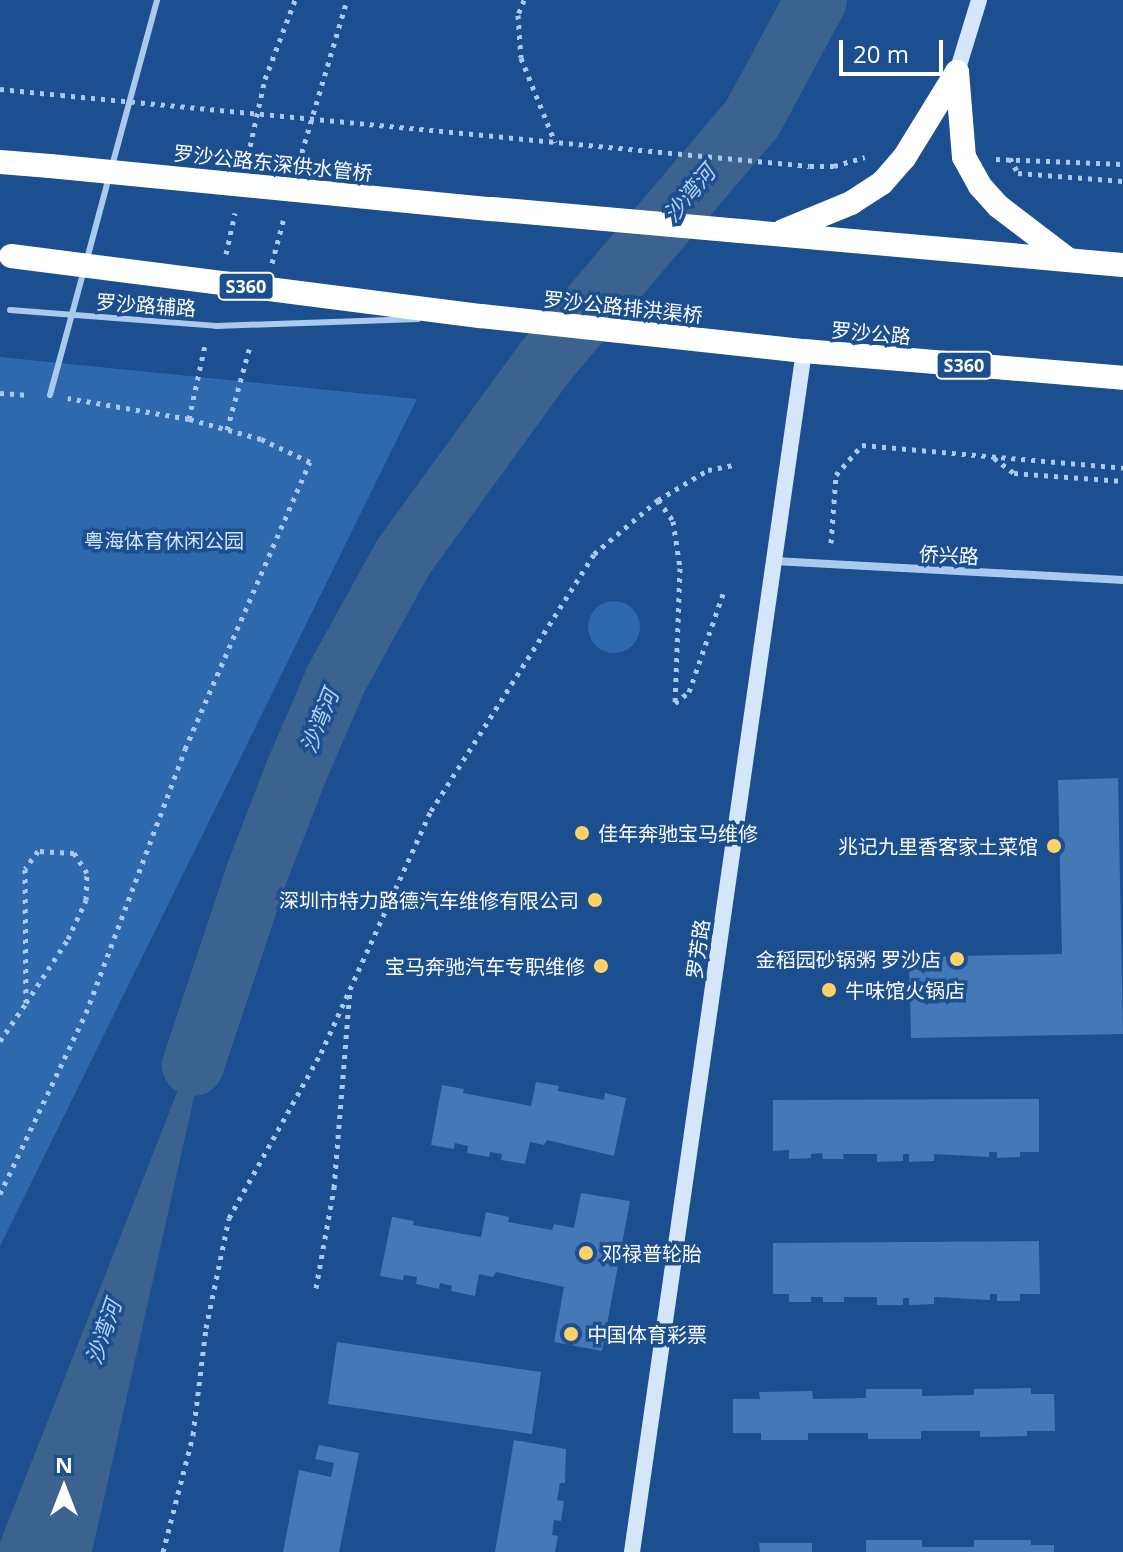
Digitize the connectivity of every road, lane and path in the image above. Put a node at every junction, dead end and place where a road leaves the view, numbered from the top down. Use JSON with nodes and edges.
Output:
{"nodes":[{"id":1,"x":157,"y":0,"type":"edge"},
{"id":2,"x":524,"y":0,"type":"edge"},
{"id":3,"x":979,"y":0,"type":"edge"},
{"id":4,"x":957,"y":72,"type":"junction"},
{"id":5,"x":0,"y":89,"type":"edge"},
{"id":6,"x":555,"y":142,"type":"junction"},
{"id":7,"x":876,"y":150,"type":"dead end"},
{"id":8,"x":1010,"y":158,"type":"junction"},
{"id":9,"x":992,"y":160,"type":"dead end"},
{"id":10,"x":0,"y":162,"type":"edge"},
{"id":11,"x":1123,"y":164,"type":"edge"},
{"id":12,"x":1123,"y":181,"type":"edge"},
{"id":13,"x":778,"y":233,"type":"junction"},
{"id":14,"x":6,"y":255,"type":"edge"},
{"id":15,"x":1071,"y":261,"type":"junction"},
{"id":16,"x":1123,"y":265,"type":"edge"},
{"id":17,"x":0,"y":309,"type":"edge"},
{"id":18,"x":481,"y":316,"type":"junction"},
{"id":19,"x":759,"y":346,"type":"joint"},
{"id":20,"x":804,"y":351,"type":"junction"},
{"id":21,"x":1123,"y":378,"type":"edge"},
{"id":22,"x":0,"y":393,"type":"edge"},
{"id":23,"x":50,"y":395,"type":"junction"},
{"id":24,"x":994,"y":458,"type":"junction"},
{"id":25,"x":734,"y":465,"type":"dead end"},
{"id":26,"x":1123,"y":468,"type":"edge"},
{"id":27,"x":1123,"y":481,"type":"edge"},
{"id":28,"x":658,"y":500,"type":"junction"},
{"id":29,"x":774,"y":561,"type":"junction"},
{"id":30,"x":829,"y":564,"type":"junction"},
{"id":31,"x":1123,"y":580,"type":"edge"},
{"id":32,"x":723,"y":594,"type":"dead end"},
{"id":33,"x":351,"y":986,"type":"junction"},
{"id":34,"x":26,"y":1003,"type":"junction"},
{"id":35,"x":0,"y":1041,"type":"edge"},
{"id":36,"x":0,"y":1194,"type":"edge"},
{"id":37,"x":316,"y":1288,"type":"dead end"},
{"id":38,"x":163,"y":1552,"type":"edge"},
{"id":39,"x":632,"y":1552,"type":"edge"}],
"edges":[{"from":1,"to":23,"type":"lane"},
{"from":2,"to":6,"type":"path"},
{"from":3,"to":4,"type":"main road"},
{"from":4,"to":13,"type":"highway"},
{"from":4,"to":15,"type":"highway"},
{"from":5,"to":6,"type":"path","bridge":true},
{"from":6,"to":7,"type":"path","bridge":true},
{"from":8,"to":9,"type":"path"},
{"from":8,"to":11,"type":"path"},
{"from":8,"to":12,"type":"path"},
{"from":10,"to":13,"type":"highway","name":"罗沙公路东深供水管桥","bridge":true},
{"from":13,"to":15,"type":"highway"},
{"from":14,"to":18,"type":"highway","number":"S360","bridge":true},
{"from":15,"to":16,"type":"highway"},
{"from":17,"to":18,"type":"lane","name":"罗沙路辅路","bridge":true},
{"from":18,"to":19,"type":"highway","name":"罗沙公路排洪渠桥","number":"S360"},
{"from":19,"to":20,"type":"highway","name":"罗沙公路","number":"S360"},
{"from":20,"to":21,"type":"highway","name":"罗沙公路","number":"S360"},
{"from":20,"to":29,"type":"main road","name":"罗芳路"},
{"from":22,"to":23,"type":"path"},
{"from":23,"to":36,"type":"path"},
{"from":24,"to":26,"type":"path"},
{"from":24,"to":27,"type":"path"},
{"from":24,"to":30,"type":"path"},
{"from":25,"to":28,"type":"path"},
{"from":28,"to":32,"type":"path"},
{"from":28,"to":33,"type":"path"},
{"from":29,"to":30,"type":"street","name":"侨兴路"},
{"from":29,"to":39,"type":"main road","name":"罗芳路"},
{"from":30,"to":31,"type":"street","name":"侨兴路"},
{"from":33,"to":37,"type":"path"},
{"from":33,"to":38,"type":"path"},
{"from":34,"to":34,"type":"path"},
{"from":34,"to":35,"type":"path"}]}
